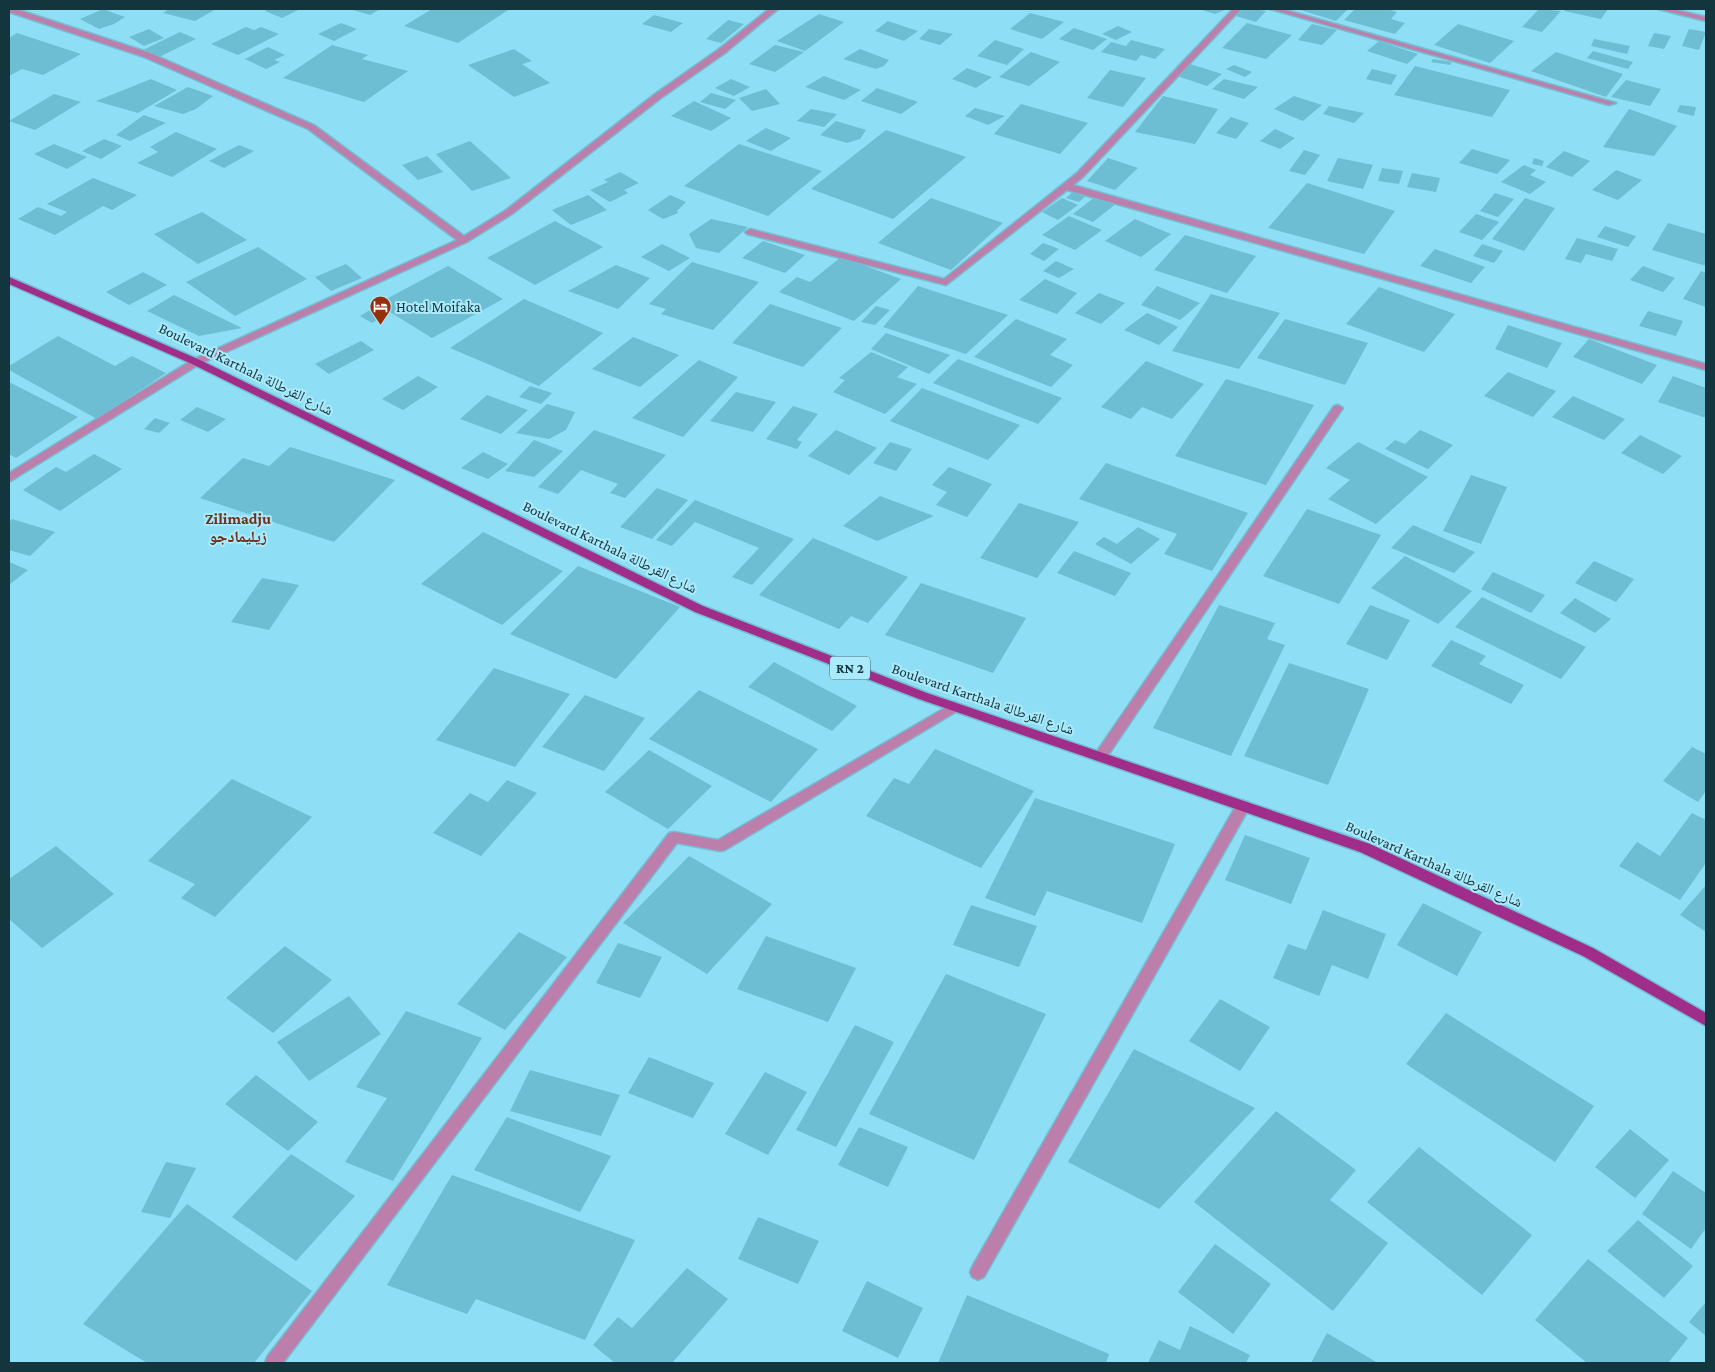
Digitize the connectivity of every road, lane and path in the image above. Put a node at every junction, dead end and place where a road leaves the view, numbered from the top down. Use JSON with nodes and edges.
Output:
{"nodes":[{"id":1,"x":9,"y":9,"type":"edge"},
{"id":2,"x":774,"y":9,"type":"edge"},
{"id":3,"x":1237,"y":9,"type":"edge"},
{"id":4,"x":1274,"y":9,"type":"edge"},
{"id":5,"x":1662,"y":9,"type":"edge"},
{"id":6,"x":1706,"y":19,"type":"edge"},
{"id":7,"x":1612,"y":103,"type":"dead end"},
{"id":8,"x":1065,"y":186,"type":"junction"},
{"id":9,"x":750,"y":232,"type":"dead end"},
{"id":10,"x":464,"y":240,"type":"junction"},
{"id":11,"x":9,"y":280,"type":"edge"},
{"id":12,"x":196,"y":362,"type":"junction"},
{"id":13,"x":1706,"y":367,"type":"edge"},
{"id":14,"x":1338,"y":408,"type":"dead end"},
{"id":15,"x":9,"y":478,"type":"edge"},
{"id":16,"x":955,"y":707,"type":"junction"},
{"id":17,"x":1100,"y":757,"type":"junction"},
{"id":18,"x":1243,"y":806,"type":"junction"},
{"id":19,"x":1706,"y":1020,"type":"edge"},
{"id":20,"x":978,"y":1272,"type":"dead end"},
{"id":21,"x":273,"y":1363,"type":"edge"}],
"edges":[{"from":1,"to":10,"type":"street"},
{"from":2,"to":10,"type":"street"},
{"from":3,"to":8,"type":"street"},
{"from":4,"to":7,"type":"street"},
{"from":5,"to":6,"type":"street"},
{"from":8,"to":9,"type":"street"},
{"from":8,"to":13,"type":"street"},
{"from":10,"to":12,"type":"street"},
{"from":11,"to":12,"type":"main road","name":"Boulevard Karthala شارع القرطالة","number":"RN 2"},
{"from":12,"to":15,"type":"street"},
{"from":12,"to":16,"type":"main road","name":"Boulevard Karthala شارع القرطالة","number":"RN 2"},
{"from":14,"to":17,"type":"street"},
{"from":16,"to":17,"type":"main road","name":"Boulevard Karthala شارع القرطالة","number":"RN 2"},
{"from":16,"to":21,"type":"street"},
{"from":17,"to":18,"type":"main road","name":"Boulevard Karthala شارع القرطالة","number":"RN 2"},
{"from":18,"to":19,"type":"main road","name":"Boulevard Karthala شارع القرطالة","number":"RN 2"},
{"from":18,"to":20,"type":"street"}]}
